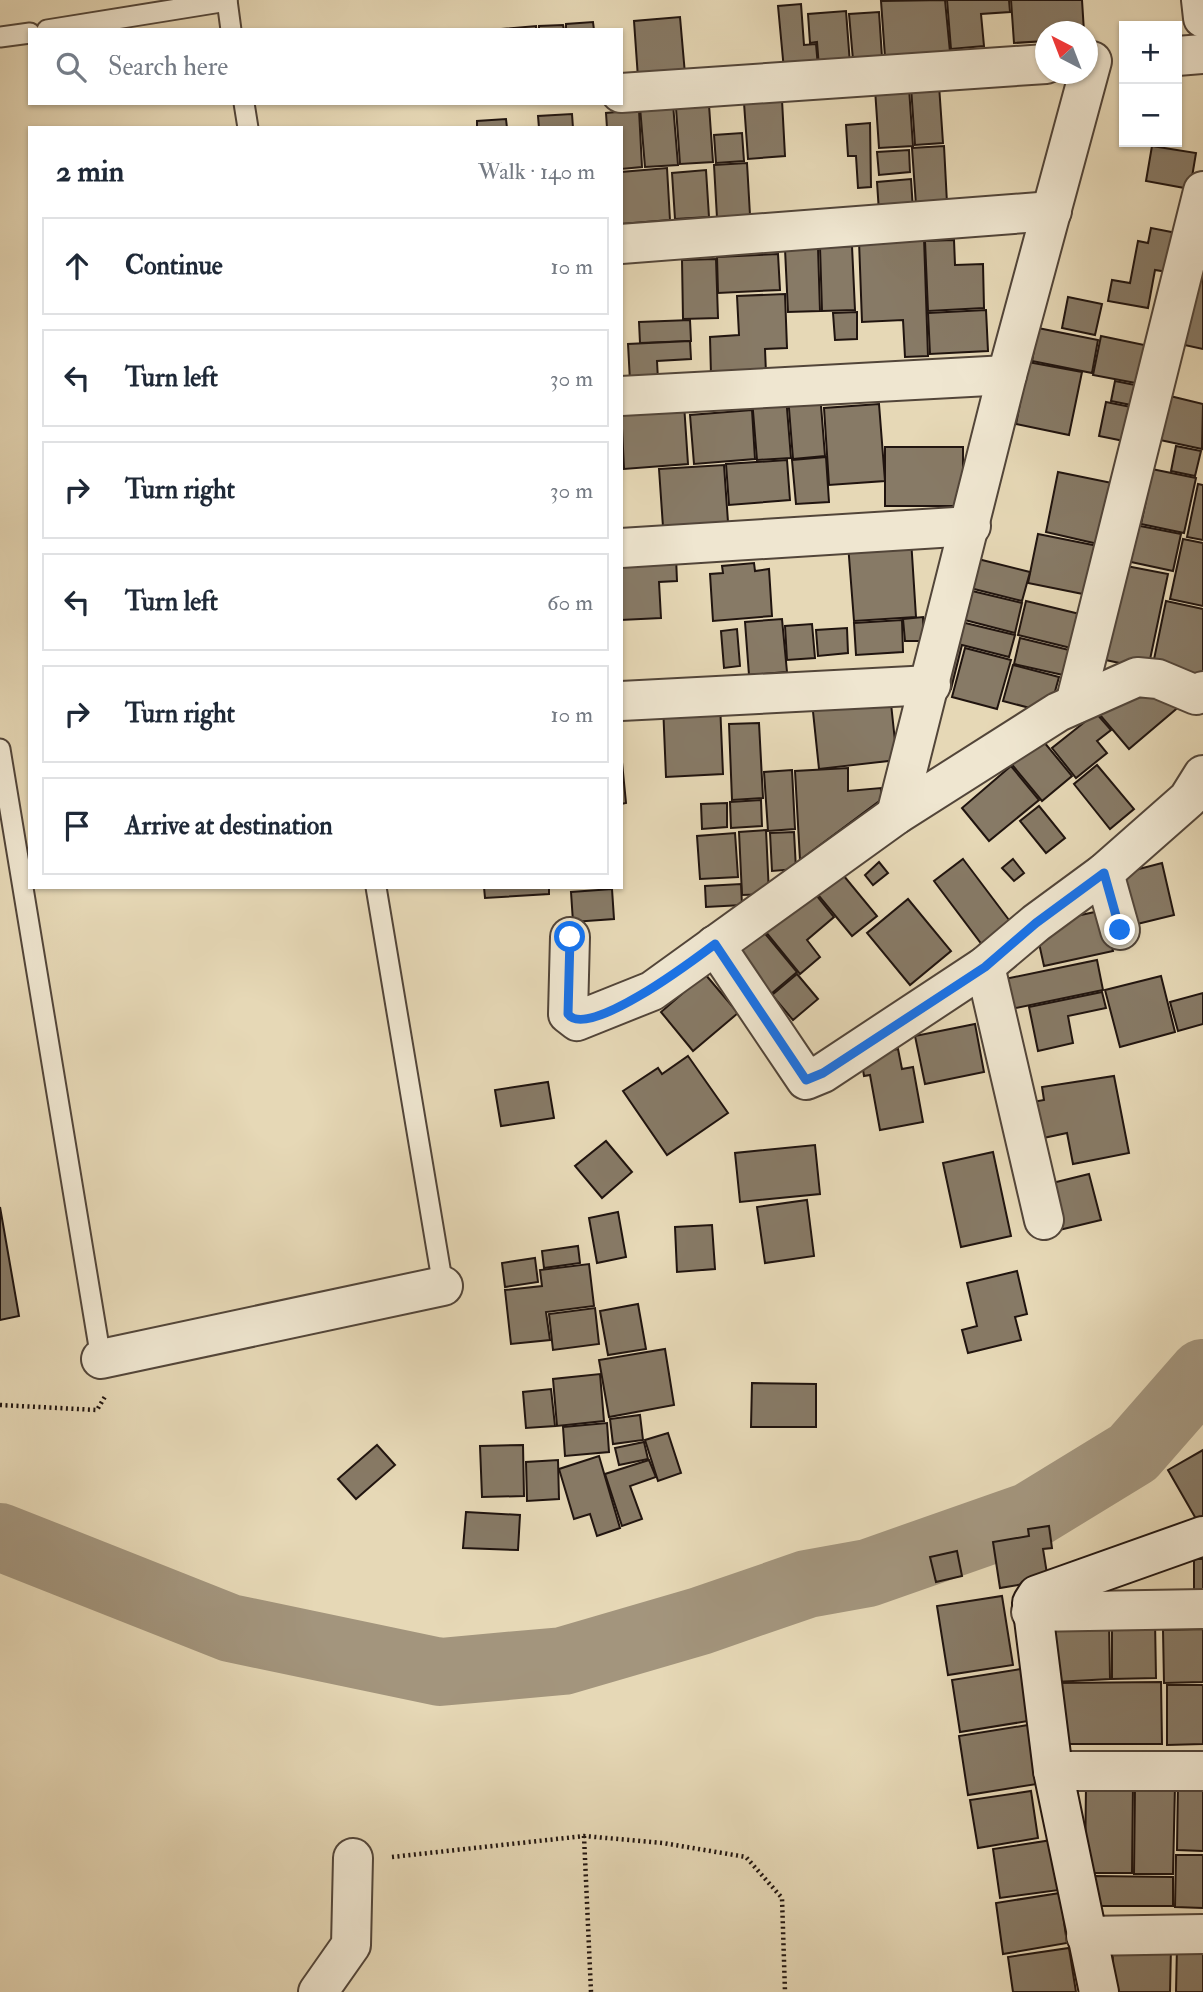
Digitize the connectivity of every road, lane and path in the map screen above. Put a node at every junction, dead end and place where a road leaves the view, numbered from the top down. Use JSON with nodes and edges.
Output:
{"nodes":[{"id":1,"x":1201,"y":0,"type":"edge"},
{"id":2,"x":227,"y":1,"type":"edge"},
{"id":3,"x":1203,"y":18,"type":"edge"},
{"id":4,"x":59,"y":28,"type":"edge"},
{"id":5,"x":232,"y":28,"type":"edge"},
{"id":6,"x":28,"y":33,"type":"edge"},
{"id":7,"x":0,"y":37,"type":"edge"},
{"id":8,"x":1203,"y":54,"type":"edge"},
{"id":9,"x":1182,"y":55,"type":"edge"},
{"id":10,"x":1101,"y":60,"type":"edge"},
{"id":11,"x":1035,"y":65,"type":"edge"},
{"id":12,"x":623,"y":93,"type":"edge"},
{"id":13,"x":244,"y":105,"type":"edge"},
{"id":14,"x":248,"y":126,"type":"edge"},
{"id":15,"x":1203,"y":191,"type":"edge"},
{"id":16,"x":1052,"y":211,"type":"junction"},
{"id":17,"x":623,"y":244,"type":"edge"},
{"id":18,"x":1007,"y":375,"type":"junction"},
{"id":19,"x":623,"y":396,"type":"edge"},
{"id":20,"x":971,"y":526,"type":"junction"},
{"id":21,"x":623,"y":548,"type":"edge"},
{"id":22,"x":931,"y":685,"type":"junction"},
{"id":23,"x":623,"y":701,"type":"edge"},
{"id":24,"x":1200,"y":702,"type":"edge"},
{"id":25,"x":1075,"y":705,"type":"junction"},
{"id":26,"x":0,"y":749,"type":"edge"},
{"id":27,"x":1203,"y":775,"type":"edge"},
{"id":28,"x":896,"y":815,"type":"junction"},
{"id":29,"x":1104,"y":873,"type":"junction"},
{"id":30,"x":376,"y":889,"type":"edge"},
{"id":31,"x":1120,"y":930,"type":"dead end"},
{"id":32,"x":570,"y":937,"type":"dead end"},
{"id":33,"x":715,"y":944,"type":"junction"},
{"id":34,"x":985,"y":967,"type":"junction"},
{"id":35,"x":1044,"y":1220,"type":"dead end"},
{"id":36,"x":443,"y":1286,"type":"joint"},
{"id":37,"x":101,"y":1359,"type":"junction"},
{"id":38,"x":0,"y":1405,"type":"edge"},
{"id":39,"x":1203,"y":1536,"type":"edge"},
{"id":40,"x":1203,"y":1609,"type":"edge"},
{"id":41,"x":1031,"y":1612,"type":"junction"},
{"id":42,"x":1053,"y":1771,"type":"junction"},
{"id":43,"x":1203,"y":1771,"type":"edge"},
{"id":44,"x":584,"y":1836,"type":"junction"},
{"id":45,"x":353,"y":1858,"type":"joint"},
{"id":46,"x":1203,"y":1934,"type":"edge"},
{"id":47,"x":1086,"y":1936,"type":"junction"},
{"id":48,"x":318,"y":1992,"type":"edge"},
{"id":49,"x":591,"y":1992,"type":"edge"},
{"id":50,"x":785,"y":1992,"type":"edge"},
{"id":51,"x":1099,"y":1992,"type":"edge"}],
"edges":[{"from":1,"to":3,"type":"street"},
{"from":2,"to":4,"type":"lane"},
{"from":2,"to":5,"type":"lane"},
{"from":6,"to":7,"type":"lane"},
{"from":8,"to":9,"type":"street"},
{"from":10,"to":16,"type":"street"},
{"from":11,"to":12,"type":"street"},
{"from":13,"to":14,"type":"lane"},
{"from":15,"to":25,"type":"street"},
{"from":16,"to":17,"type":"street"},
{"from":16,"to":18,"type":"street"},
{"from":18,"to":19,"type":"street"},
{"from":18,"to":20,"type":"street"},
{"from":20,"to":21,"type":"street"},
{"from":20,"to":22,"type":"street"},
{"from":22,"to":23,"type":"street"},
{"from":22,"to":28,"type":"street"},
{"from":24,"to":25,"type":"street"},
{"from":25,"to":28,"type":"street"},
{"from":26,"to":37,"type":"lane"},
{"from":27,"to":29,"type":"street"},
{"from":28,"to":33,"type":"street"},
{"from":29,"to":31,"type":"street"},
{"from":29,"to":34,"type":"street"},
{"from":30,"to":36,"type":"lane"},
{"from":32,"to":33,"type":"street"},
{"from":33,"to":34,"type":"street"},
{"from":34,"to":35,"type":"street"},
{"from":36,"to":37,"type":"street"},
{"from":37,"to":38,"type":"path"},
{"from":39,"to":41,"type":"street"},
{"from":40,"to":41,"type":"street"},
{"from":41,"to":42,"type":"street"},
{"from":42,"to":43,"type":"street"},
{"from":42,"to":47,"type":"street"},
{"from":44,"to":45,"type":"path"},
{"from":44,"to":49,"type":"path"},
{"from":44,"to":50,"type":"path"},
{"from":45,"to":48,"type":"street"},
{"from":46,"to":47,"type":"street"},
{"from":47,"to":51,"type":"street"}]}
